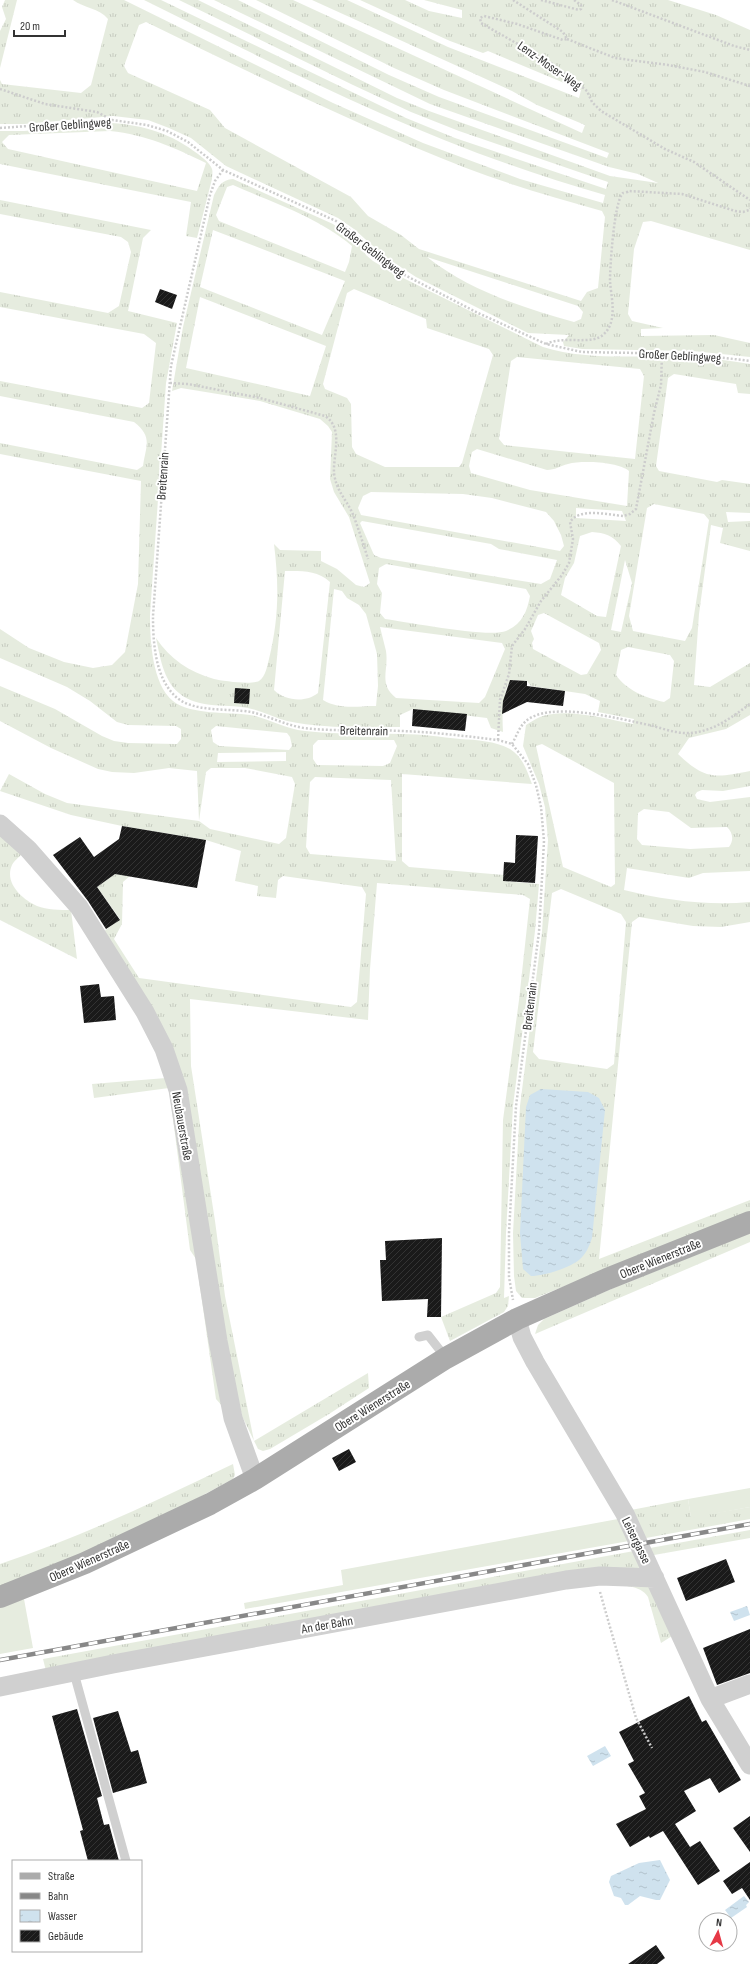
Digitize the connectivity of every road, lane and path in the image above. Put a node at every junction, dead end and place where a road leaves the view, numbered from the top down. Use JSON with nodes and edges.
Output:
{"nodes":[{"id":1,"x":514,"y":0,"type":"edge"},
{"id":2,"x":541,"y":0,"type":"edge"},
{"id":3,"x":574,"y":0,"type":"edge"},
{"id":4,"x":612,"y":0,"type":"edge"},
{"id":5,"x":567,"y":39,"type":"junction"},
{"id":6,"x":750,"y":50,"type":"edge"},
{"id":7,"x":750,"y":86,"type":"edge"},
{"id":8,"x":0,"y":89,"type":"edge"},
{"id":9,"x":112,"y":120,"type":"junction"},
{"id":10,"x":0,"y":128,"type":"edge"},
{"id":11,"x":223,"y":170,"type":"junction"},
{"id":12,"x":750,"y":200,"type":"edge"},
{"id":13,"x":750,"y":208,"type":"edge"},
{"id":14,"x":546,"y":344,"type":"junction"},
{"id":15,"x":662,"y":354,"type":"junction"},
{"id":16,"x":750,"y":361,"type":"edge"},
{"id":17,"x":170,"y":383,"type":"junction"},
{"id":18,"x":368,"y":558,"type":"dead end"},
{"id":19,"x":750,"y":704,"type":"edge"},
{"id":20,"x":498,"y":740,"type":"junction"},
{"id":21,"x":512,"y":744,"type":"junction"},
{"id":22,"x":0,"y":824,"type":"edge"},
{"id":23,"x":750,"y":1222,"type":"edge"},
{"id":24,"x":517,"y":1319,"type":"junction"},
{"id":25,"x":419,"y":1337,"type":"dead end"},
{"id":26,"x":446,"y":1358,"type":"junction"},
{"id":27,"x":255,"y":1479,"type":"junction"},
{"id":28,"x":600,"y":1576,"type":"junction"},
{"id":29,"x":655,"y":1578,"type":"junction"},
{"id":30,"x":0,"y":1597,"type":"edge"},
{"id":31,"x":74,"y":1673,"type":"junction"},
{"id":32,"x":750,"y":1684,"type":"edge"},
{"id":33,"x":0,"y":1687,"type":"edge"},
{"id":34,"x":710,"y":1699,"type":"junction"},
{"id":35,"x":652,"y":1748,"type":"dead end"},
{"id":36,"x":750,"y":1765,"type":"edge"},
{"id":37,"x":126,"y":1860,"type":"edge"}],
"edges":[{"from":1,"to":5,"type":"path"},
{"from":2,"to":3,"type":"path"},
{"from":4,"to":6,"type":"path"},
{"from":5,"to":7,"type":"path"},
{"from":5,"to":12,"type":"path","name":"Lenz-Moser-Weg"},
{"from":8,"to":9,"type":"path"},
{"from":9,"to":10,"type":"path","name":"Großer Geblingweg"},
{"from":9,"to":11,"type":"path","name":"Großer Geblingweg"},
{"from":11,"to":14,"type":"path","name":"Großer Geblingweg"},
{"from":11,"to":17,"type":"path","name":"Breitenrain"},
{"from":13,"to":14,"type":"path"},
{"from":14,"to":15,"type":"path","name":"Großer Geblingweg"},
{"from":15,"to":16,"type":"path","name":"Großer Geblingweg"},
{"from":15,"to":20,"type":"path"},
{"from":17,"to":18,"type":"path"},
{"from":17,"to":20,"type":"path","name":"Breitenrain"},
{"from":19,"to":21,"type":"path"},
{"from":20,"to":21,"type":"path","name":"Breitenrain"},
{"from":21,"to":24,"type":"path","name":"Breitenrain"},
{"from":22,"to":27,"type":"street","name":"Neubauerstraße"},
{"from":23,"to":24,"type":"main road","name":"Obere Wienerstraße"},
{"from":24,"to":26,"type":"main road","name":"Obere Wienerstraße"},
{"from":24,"to":29,"type":"street","name":"Leisergasse"},
{"from":25,"to":26,"type":"lane"},
{"from":26,"to":27,"type":"main road","name":"Obere Wienerstraße"},
{"from":27,"to":30,"type":"main road","name":"Obere Wienerstraße"},
{"from":28,"to":29,"type":"street","name":"An der Bahn"},
{"from":28,"to":31,"type":"street","name":"An der Bahn"},
{"from":28,"to":35,"type":"path"},
{"from":29,"to":34,"type":"street","name":"Leisergasse"},
{"from":31,"to":33,"type":"street","name":"An der Bahn"},
{"from":31,"to":37,"type":"lane"},
{"from":32,"to":34,"type":"street"},
{"from":34,"to":36,"type":"street","name":"Leisergasse"}]}
